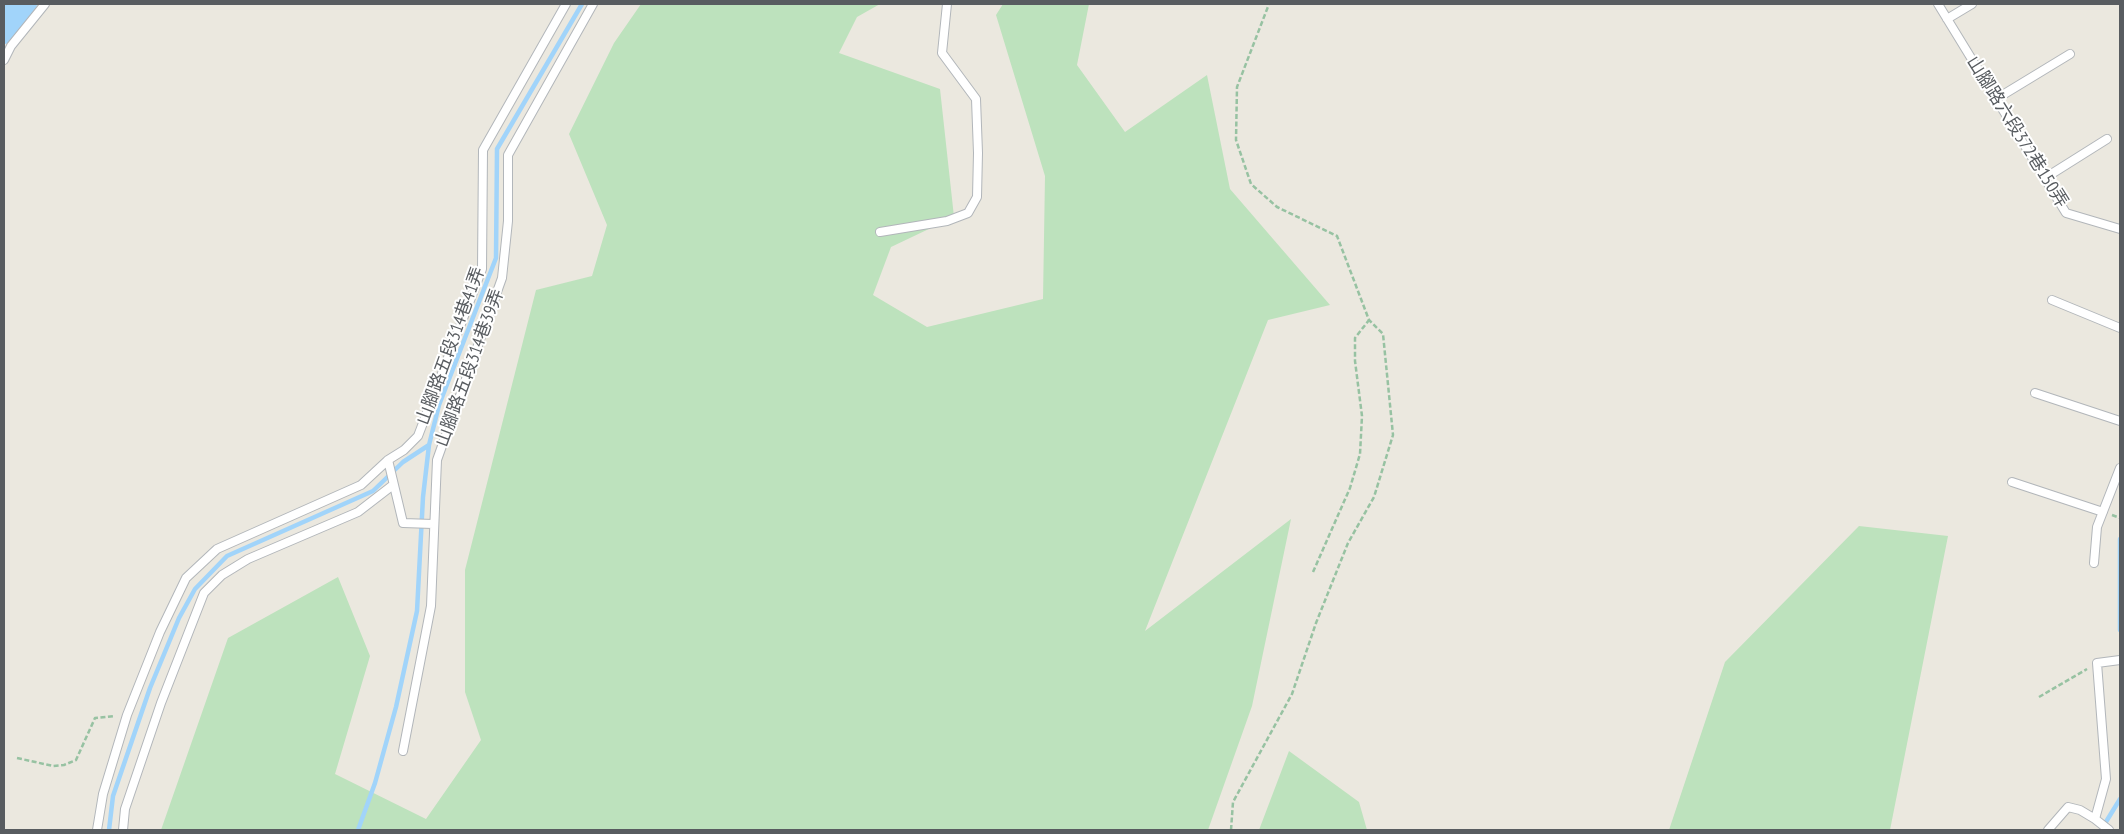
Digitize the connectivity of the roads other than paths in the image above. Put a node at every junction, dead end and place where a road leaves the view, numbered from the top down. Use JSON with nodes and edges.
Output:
{"nodes":[{"id":1,"x":45,"y":4,"type":"edge"},
{"id":2,"x":566,"y":4,"type":"edge"},
{"id":3,"x":593,"y":4,"type":"edge"},
{"id":4,"x":947,"y":4,"type":"edge"},
{"id":5,"x":1938,"y":4,"type":"edge"},
{"id":6,"x":1972,"y":4,"type":"edge"},
{"id":7,"x":1947,"y":19,"type":"junction"},
{"id":8,"x":2070,"y":54,"type":"dead end"},
{"id":9,"x":4,"y":60,"type":"edge"},
{"id":10,"x":1996,"y":99,"type":"junction"},
{"id":11,"x":2107,"y":140,"type":"dead end"},
{"id":12,"x":2045,"y":178,"type":"junction"},
{"id":13,"x":2120,"y":229,"type":"edge"},
{"id":14,"x":880,"y":232,"type":"dead end"},
{"id":15,"x":2052,"y":300,"type":"dead end"},
{"id":16,"x":2120,"y":328,"type":"edge"},
{"id":17,"x":2035,"y":393,"type":"dead end"},
{"id":18,"x":2120,"y":421,"type":"edge"},
{"id":19,"x":388,"y":460,"type":"junction"},
{"id":20,"x":2120,"y":468,"type":"edge"},
{"id":21,"x":2012,"y":482,"type":"dead end"},
{"id":22,"x":393,"y":485,"type":"junction"},
{"id":23,"x":2103,"y":512,"type":"junction"},
{"id":24,"x":432,"y":524,"type":"junction"},
{"id":25,"x":2094,"y":563,"type":"dead end"},
{"id":26,"x":2120,"y":660,"type":"edge"},
{"id":27,"x":403,"y":751,"type":"dead end"},
{"id":28,"x":2095,"y":819,"type":"junction"},
{"id":29,"x":97,"y":830,"type":"edge"},
{"id":30,"x":123,"y":830,"type":"edge"},
{"id":31,"x":2048,"y":830,"type":"edge"},
{"id":32,"x":2109,"y":830,"type":"edge"}],
"edges":[{"from":1,"to":9,"type":"lane"},
{"from":2,"to":19,"type":"lane","name":"山腳路五段314巷41弄"},
{"from":3,"to":24,"type":"lane","name":"山腳路五段314巷39弄"},
{"from":4,"to":14,"type":"lane"},
{"from":5,"to":7,"type":"lane","name":"山腳路六段372巷150弄"},
{"from":6,"to":7,"type":"lane"},
{"from":7,"to":10,"type":"lane","name":"山腳路六段372巷150弄"},
{"from":8,"to":10,"type":"lane"},
{"from":10,"to":12,"type":"lane","name":"山腳路六段372巷150弄"},
{"from":11,"to":12,"type":"lane"},
{"from":12,"to":13,"type":"lane","name":"山腳路六段372巷150弄"},
{"from":15,"to":16,"type":"lane"},
{"from":17,"to":18,"type":"lane"},
{"from":19,"to":22,"type":"lane"},
{"from":19,"to":29,"type":"lane","name":"山腳路五段314巷41弄"},
{"from":20,"to":23,"type":"lane"},
{"from":21,"to":23,"type":"lane"},
{"from":22,"to":24,"type":"lane"},
{"from":22,"to":30,"type":"lane"},
{"from":23,"to":25,"type":"lane"},
{"from":24,"to":27,"type":"lane","name":"山腳路五段314巷39弄"},
{"from":26,"to":28,"type":"lane"},
{"from":28,"to":31,"type":"lane"},
{"from":28,"to":32,"type":"lane"}]}
